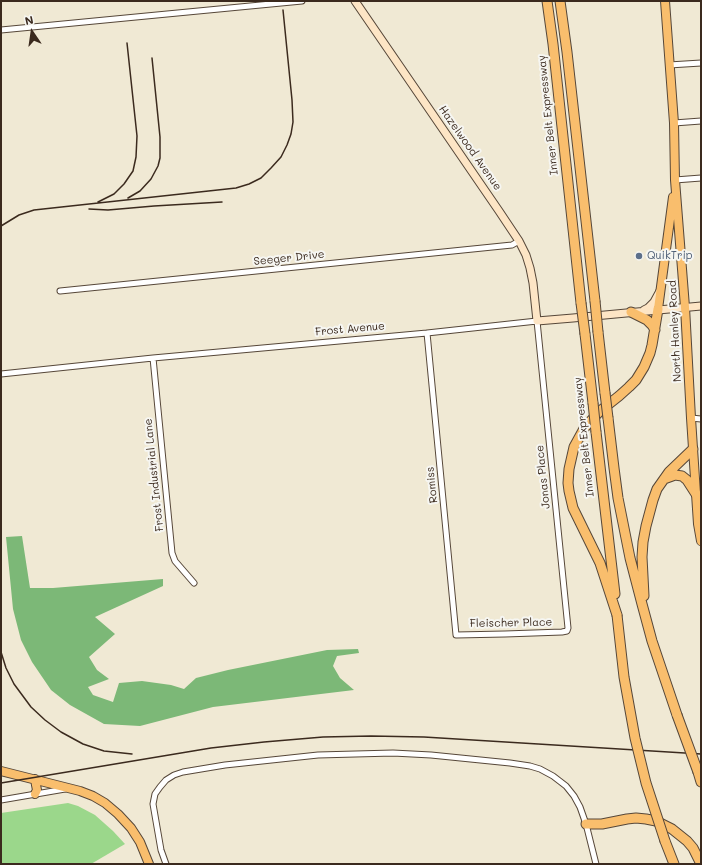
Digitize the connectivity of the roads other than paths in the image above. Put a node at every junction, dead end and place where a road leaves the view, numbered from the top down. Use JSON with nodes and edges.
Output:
{"nodes":[{"id":1,"x":302,"y":1,"type":"edge"},
{"id":2,"x":355,"y":1,"type":"edge"},
{"id":3,"x":547,"y":1,"type":"edge"},
{"id":4,"x":560,"y":1,"type":"edge"},
{"id":5,"x":665,"y":1,"type":"edge"},
{"id":6,"x":1,"y":30,"type":"edge"},
{"id":7,"x":701,"y":63,"type":"edge"},
{"id":8,"x":669,"y":65,"type":"junction"},
{"id":9,"x":701,"y":121,"type":"edge"},
{"id":10,"x":674,"y":122,"type":"junction"},
{"id":11,"x":701,"y":178,"type":"edge"},
{"id":12,"x":676,"y":180,"type":"junction"},
{"id":13,"x":519,"y":241,"type":"junction"},
{"id":14,"x":661,"y":289,"type":"junction"},
{"id":15,"x":60,"y":291,"type":"dead end"},
{"id":16,"x":701,"y":306,"type":"edge"},
{"id":17,"x":685,"y":307,"type":"junction"},
{"id":18,"x":658,"y":309,"type":"junction"},
{"id":19,"x":642,"y":311,"type":"junction"},
{"id":20,"x":631,"y":312,"type":"junction"},
{"id":21,"x":537,"y":321,"type":"junction"},
{"id":22,"x":655,"y":330,"type":"junction"},
{"id":23,"x":427,"y":333,"type":"junction"},
{"id":24,"x":153,"y":358,"type":"junction"},
{"id":25,"x":1,"y":374,"type":"edge"},
{"id":26,"x":691,"y":418,"type":"junction"},
{"id":27,"x":701,"y":419,"type":"edge"},
{"id":28,"x":693,"y":449,"type":"junction"},
{"id":29,"x":664,"y":479,"type":"junction"},
{"id":30,"x":696,"y":494,"type":"junction"},
{"id":31,"x":701,"y":541,"type":"edge"},
{"id":32,"x":194,"y":583,"type":"dead end"},
{"id":33,"x":617,"y":616,"type":"junction"},
{"id":34,"x":645,"y":616,"type":"junction"},
{"id":35,"x":567,"y":631,"type":"joint"},
{"id":36,"x":456,"y":634,"type":"joint"},
{"id":37,"x":1,"y":771,"type":"edge"},
{"id":38,"x":34,"y":779,"type":"junction"},
{"id":39,"x":701,"y":782,"type":"edge"},
{"id":40,"x":70,"y":788,"type":"junction"},
{"id":41,"x":35,"y":794,"type":"junction"},
{"id":42,"x":1,"y":800,"type":"edge"},
{"id":43,"x":586,"y":824,"type":"junction"},
{"id":44,"x":701,"y":853,"type":"edge"},
{"id":45,"x":149,"y":864,"type":"edge"},
{"id":46,"x":166,"y":864,"type":"edge"},
{"id":47,"x":596,"y":864,"type":"edge"},
{"id":48,"x":674,"y":864,"type":"edge"},
{"id":49,"x":701,"y":864,"type":"edge"}],
"edges":[{"from":1,"to":6,"type":"street"},
{"from":2,"to":13,"type":"street","name":"Hazelwood Avenue"},
{"from":3,"to":33,"type":"highway","name":"Inner Belt Expressway","bridge":true},
{"from":4,"to":34,"type":"highway","bridge":true},
{"from":5,"to":8,"type":"main road","name":"North Hanley Road"},
{"from":7,"to":8,"type":"street"},
{"from":8,"to":10,"type":"main road","name":"North Hanley Road"},
{"from":9,"to":10,"type":"street"},
{"from":10,"to":12,"type":"main road","name":"North Hanley Road"},
{"from":11,"to":12,"type":"street"},
{"from":12,"to":14,"type":"main road"},
{"from":12,"to":17,"type":"main road","name":"North Hanley Road"},
{"from":13,"to":15,"type":"street","name":"Seeger Drive"},
{"from":13,"to":21,"type":"street","name":"Hazelwood Avenue"},
{"from":14,"to":18,"type":"main road"},
{"from":14,"to":19,"type":"street"},
{"from":16,"to":17,"type":"street","name":"Frost Avenue"},
{"from":17,"to":18,"type":"street","name":"Frost Avenue"},
{"from":17,"to":26,"type":"main road","name":"North Hanley Road"},
{"from":18,"to":19,"type":"street","name":"Frost Avenue"},
{"from":18,"to":22,"type":"highway"},
{"from":19,"to":20,"type":"street","name":"Frost Avenue"},
{"from":20,"to":21,"type":"street","name":"Frost Avenue"},
{"from":20,"to":22,"type":"highway"},
{"from":21,"to":23,"type":"street","name":"Frost Avenue"},
{"from":21,"to":35,"type":"street","name":"Jonas Place"},
{"from":22,"to":33,"type":"highway"},
{"from":23,"to":24,"type":"street","name":"Frost Avenue"},
{"from":23,"to":36,"type":"street","name":"Romiss"},
{"from":24,"to":25,"type":"street","name":"Frost Avenue"},
{"from":24,"to":32,"type":"street","name":"Frost Industrial Lane"},
{"from":26,"to":27,"type":"street"},
{"from":26,"to":28,"type":"main road","name":"North Hanley Road"},
{"from":28,"to":29,"type":"highway"},
{"from":28,"to":30,"type":"main road","name":"North Hanley Road"},
{"from":29,"to":30,"type":"highway"},
{"from":29,"to":34,"type":"highway"},
{"from":30,"to":31,"type":"main road","name":"North Hanley Road"},
{"from":33,"to":48,"type":"highway","name":"Inner Belt Expressway","bridge":true},
{"from":34,"to":39,"type":"highway","bridge":true},
{"from":35,"to":36,"type":"street","name":"Fleischer Place"},
{"from":37,"to":38,"type":"main road"},
{"from":38,"to":40,"type":"main road"},
{"from":38,"to":41,"type":"main road"},
{"from":40,"to":41,"type":"street"},
{"from":40,"to":45,"type":"main road"},
{"from":41,"to":42,"type":"street"},
{"from":43,"to":44,"type":"highway"},
{"from":43,"to":46,"type":"street"},
{"from":43,"to":47,"type":"street"},
{"from":43,"to":49,"type":"highway"}]}
